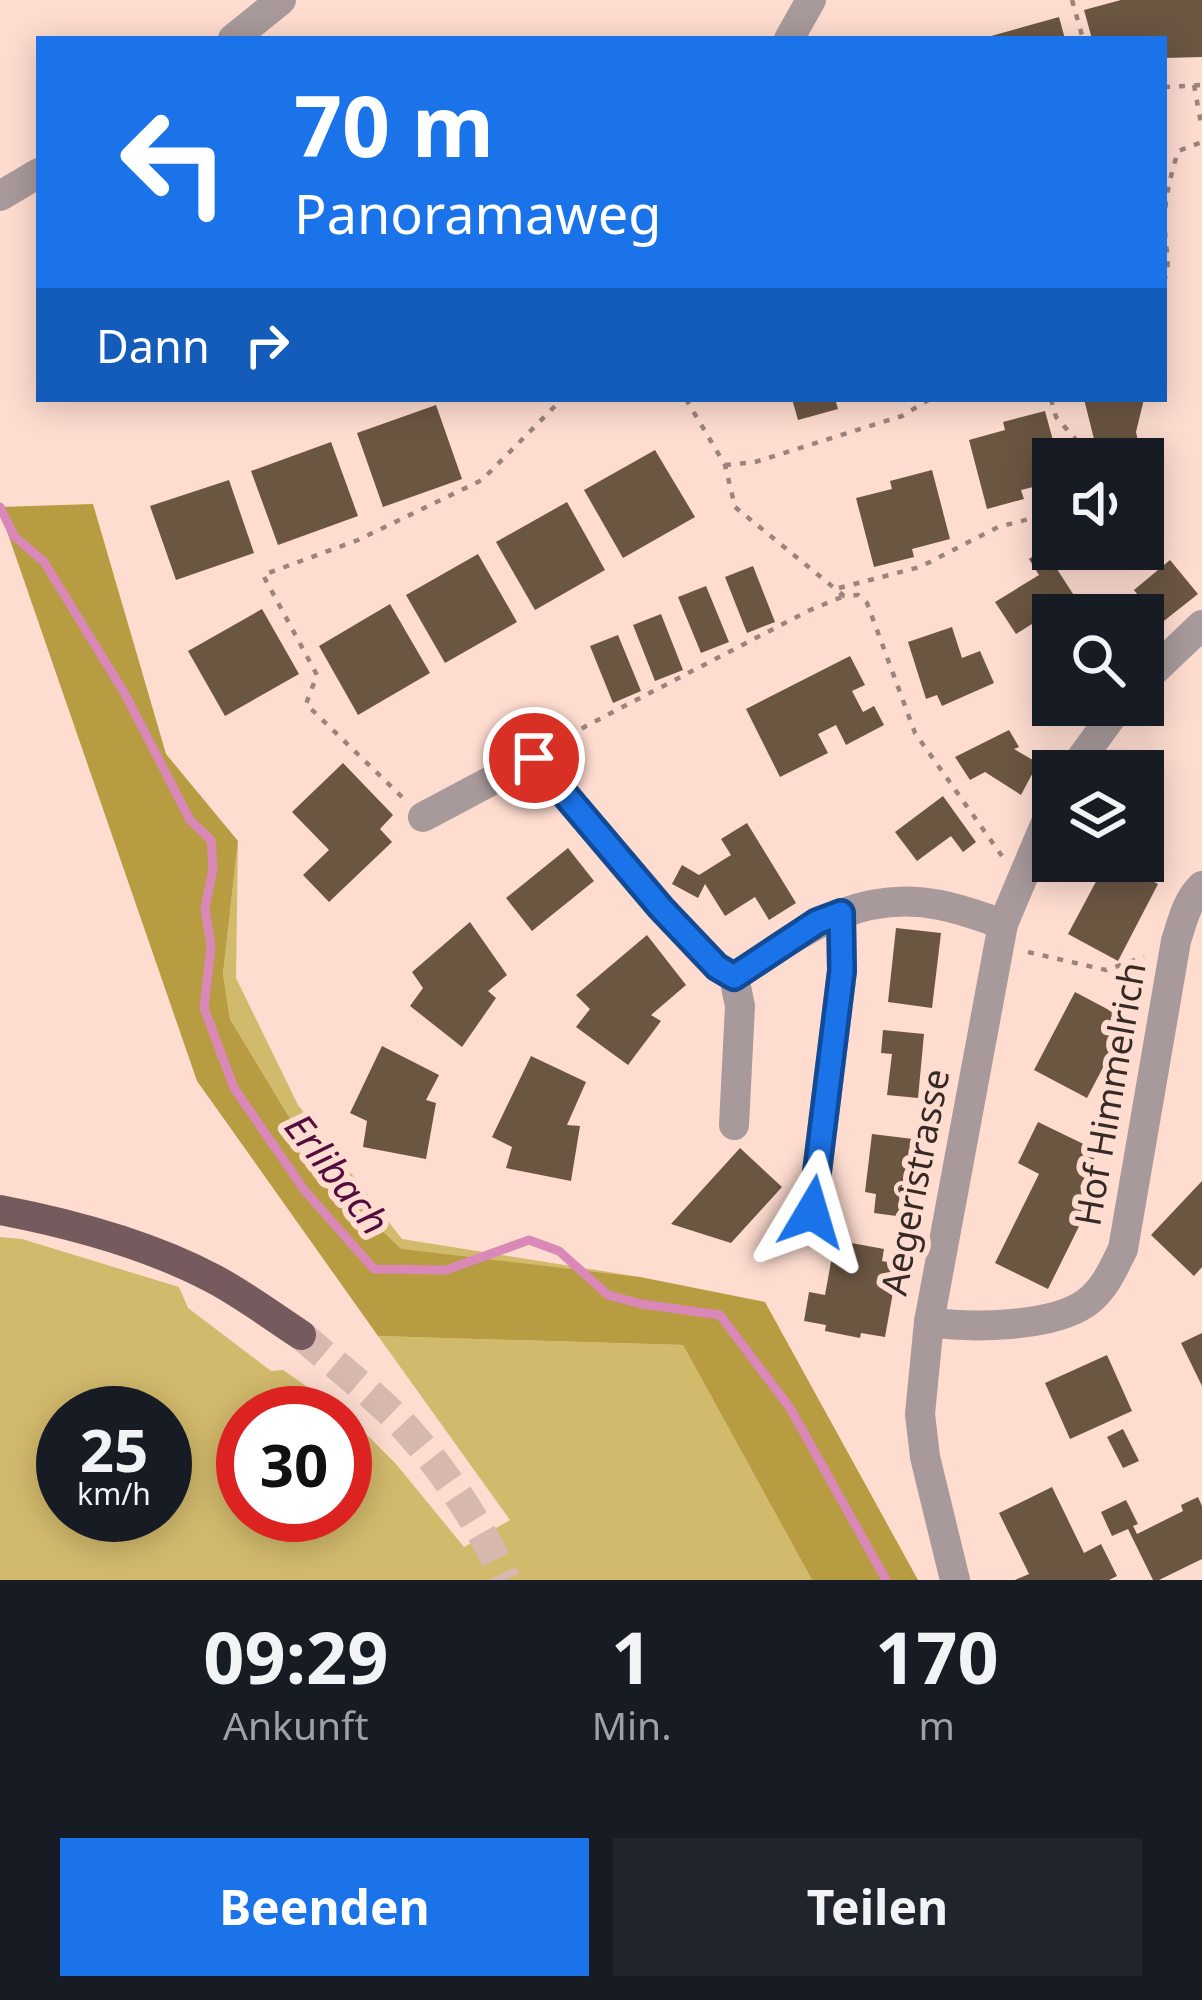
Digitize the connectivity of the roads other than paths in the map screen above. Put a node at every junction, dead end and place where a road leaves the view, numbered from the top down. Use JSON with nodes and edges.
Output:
{"nodes":[{"id":1,"x":281,"y":0,"type":"edge"},
{"id":2,"x":812,"y":0,"type":"edge"},
{"id":3,"x":236,"y":36,"type":"edge"},
{"id":4,"x":791,"y":36,"type":"edge"},
{"id":5,"x":36,"y":175,"type":"edge"},
{"id":6,"x":0,"y":196,"type":"edge"},
{"id":7,"x":1202,"y":625,"type":"edge"},
{"id":8,"x":1164,"y":662,"type":"edge"},
{"id":9,"x":423,"y":817,"type":"road end"},
{"id":10,"x":1032,"y":869,"type":"edge"},
{"id":11,"x":1202,"y":886,"type":"edge"},
{"id":12,"x":841,"y":913,"type":"junction"},
{"id":13,"x":1010,"y":936,"type":"junction"},
{"id":14,"x":734,"y":977,"type":"junction"},
{"id":15,"x":734,"y":1125,"type":"dead end"},
{"id":16,"x":0,"y":1210,"type":"edge"},
{"id":17,"x":812,"y":1212,"type":"dead end"},
{"id":18,"x":929,"y":1322,"type":"junction"},
{"id":19,"x":301,"y":1335,"type":"tunnel mouth"},
{"id":20,"x":955,"y":1580,"type":"edge"}],
"edges":[{"from":1,"to":3,"type":"street"},
{"from":2,"to":4,"type":"street"},
{"from":5,"to":6,"type":"street"},
{"from":7,"to":8,"type":"street"},
{"from":9,"to":14,"type":"street"},
{"from":10,"to":13,"type":"street","name":"Aegeristrasse"},
{"from":11,"to":18,"type":"street","name":"Hof Himmelrich"},
{"from":12,"to":13,"type":"street"},
{"from":12,"to":14,"type":"street"},
{"from":12,"to":17,"type":"street"},
{"from":13,"to":18,"type":"street","name":"Aegeristrasse"},
{"from":14,"to":15,"type":"street"},
{"from":16,"to":19,"type":"main road"},
{"from":18,"to":20,"type":"street","name":"Aegeristrasse"}]}
